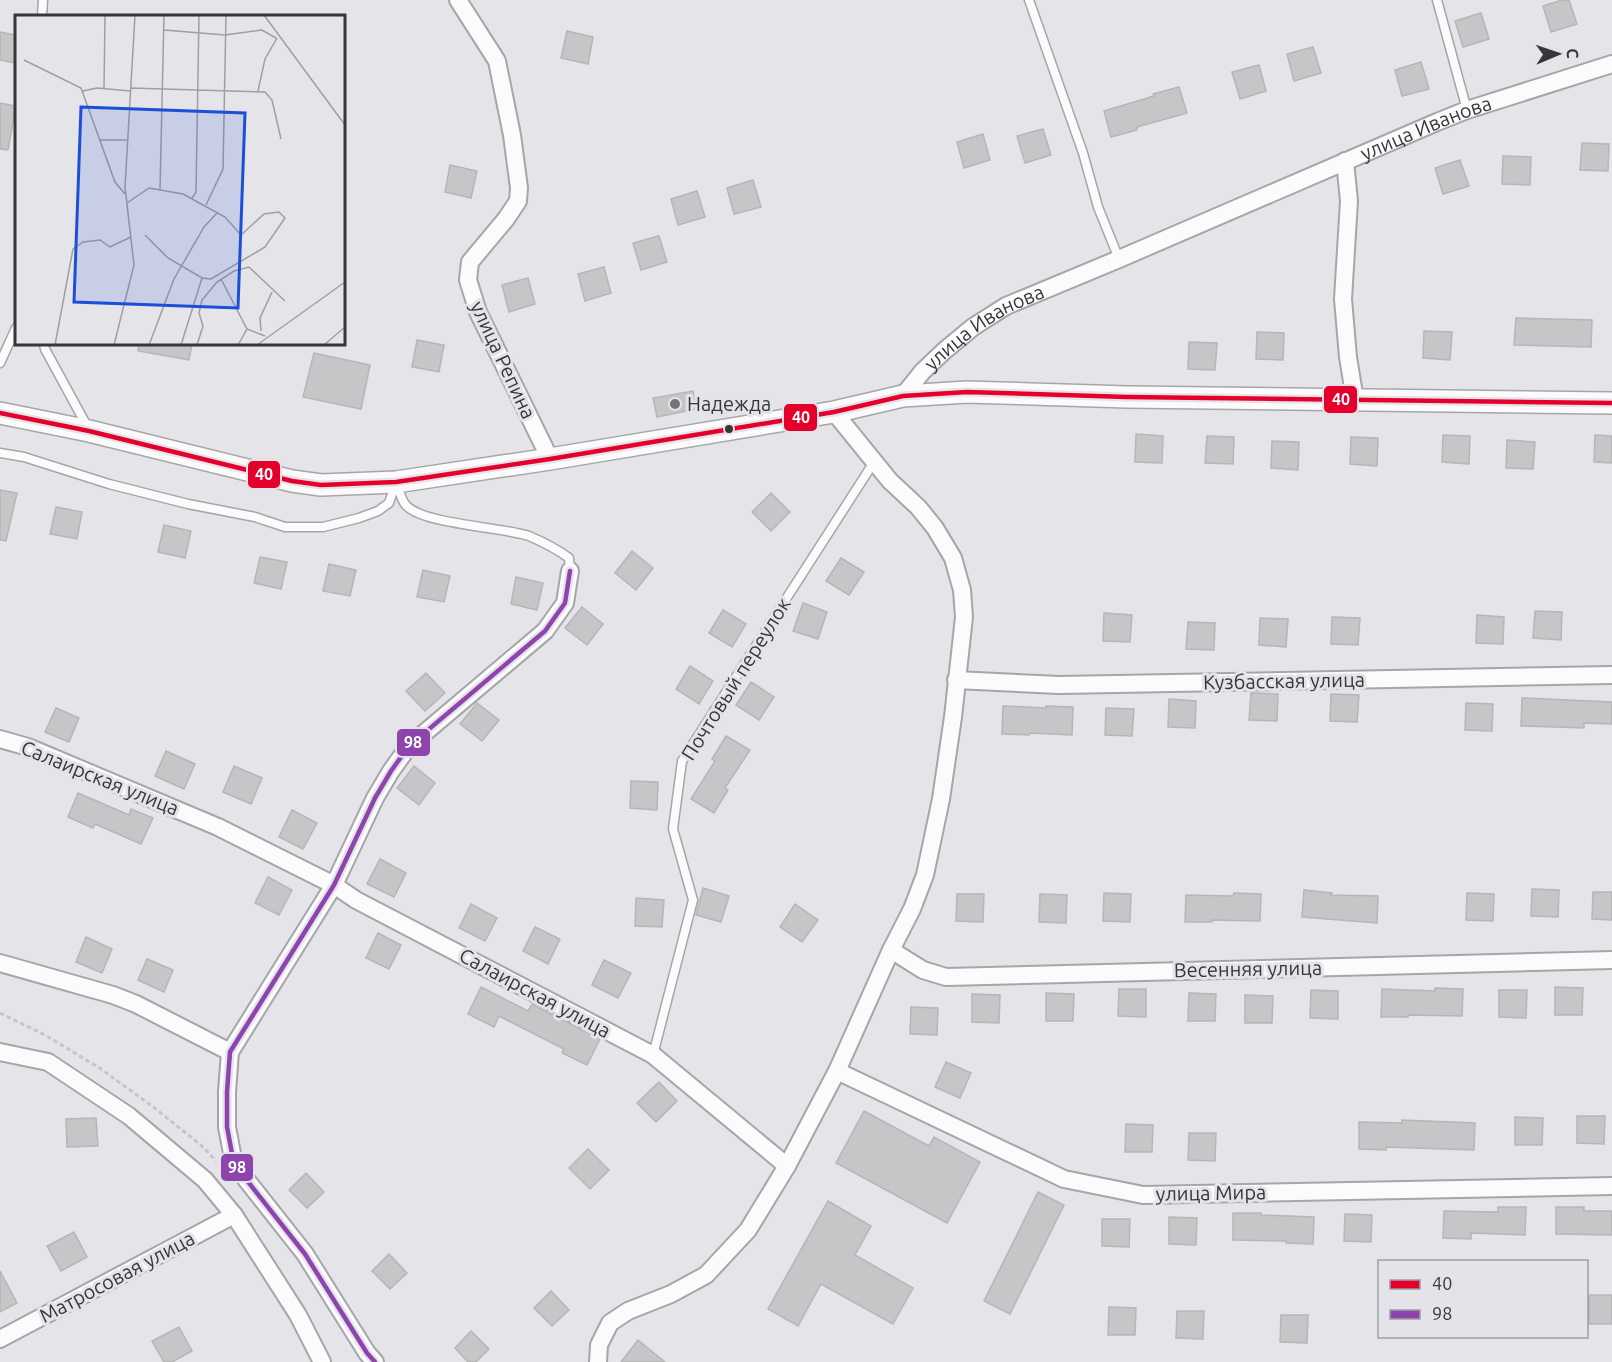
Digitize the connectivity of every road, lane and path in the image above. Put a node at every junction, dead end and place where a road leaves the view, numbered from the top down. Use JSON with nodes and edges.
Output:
{"nodes":[{"id":1,"x":458,"y":0,"type":"edge"},
{"id":2,"x":1029,"y":0,"type":"edge"},
{"id":3,"x":1437,"y":0,"type":"edge"},
{"id":4,"x":1612,"y":64,"type":"edge"},
{"id":5,"x":1467,"y":110,"type":"junction"},
{"id":6,"x":1345,"y":161,"type":"junction"},
{"id":7,"x":1119,"y":259,"type":"junction"},
{"id":8,"x":15,"y":330,"type":"edge"},
{"id":9,"x":44,"y":345,"type":"edge"},
{"id":10,"x":0,"y":363,"type":"edge"},
{"id":11,"x":903,"y":396,"type":"junction"},
{"id":12,"x":1355,"y":400,"type":"junction"},
{"id":13,"x":1612,"y":403,"type":"edge"},
{"id":14,"x":0,"y":412,"type":"edge"},
{"id":15,"x":834,"y":412,"type":"junction"},
{"id":16,"x":89,"y":431,"type":"junction"},
{"id":17,"x":0,"y":453,"type":"edge"},
{"id":18,"x":550,"y":459,"type":"junction"},
{"id":19,"x":874,"y":462,"type":"junction"},
{"id":20,"x":396,"y":482,"type":"junction"},
{"id":21,"x":570,"y":571,"type":"joint"},
{"id":22,"x":1612,"y":675,"type":"edge"},
{"id":23,"x":956,"y":680,"type":"junction"},
{"id":24,"x":0,"y":739,"type":"edge"},
{"id":25,"x":334,"y":885,"type":"junction"},
{"id":26,"x":891,"y":950,"type":"junction"},
{"id":27,"x":1612,"y":960,"type":"edge"},
{"id":28,"x":0,"y":963,"type":"edge"},
{"id":29,"x":0,"y":1052,"type":"edge"},
{"id":30,"x":230,"y":1052,"type":"junction"},
{"id":31,"x":653,"y":1055,"type":"junction"},
{"id":32,"x":837,"y":1071,"type":"junction"},
{"id":33,"x":787,"y":1166,"type":"junction"},
{"id":34,"x":1612,"y":1186,"type":"edge"},
{"id":35,"x":234,"y":1215,"type":"junction"},
{"id":36,"x":0,"y":1339,"type":"edge"},
{"id":37,"x":322,"y":1362,"type":"edge"},
{"id":38,"x":375,"y":1362,"type":"edge"},
{"id":39,"x":598,"y":1362,"type":"edge"}],
"edges":[{"from":1,"to":18,"type":"street","name":"улица Репина"},
{"from":2,"to":7,"type":"lane"},
{"from":3,"to":5,"type":"lane"},
{"from":4,"to":5,"type":"street","name":"улица Иванова"},
{"from":5,"to":6,"type":"street","name":"улица Иванова"},
{"from":6,"to":7,"type":"street","name":"улица Иванова"},
{"from":6,"to":12,"type":"street"},
{"from":7,"to":11,"type":"street","name":"улица Иванова"},
{"from":8,"to":10,"type":"lane"},
{"from":9,"to":16,"type":"lane"},
{"from":11,"to":12,"type":"street"},
{"from":11,"to":15,"type":"street"},
{"from":12,"to":13,"type":"street"},
{"from":14,"to":16,"type":"street"},
{"from":15,"to":18,"type":"street"},
{"from":15,"to":19,"type":"street"},
{"from":16,"to":20,"type":"street"},
{"from":17,"to":20,"type":"lane"},
{"from":18,"to":20,"type":"street"},
{"from":19,"to":23,"type":"street"},
{"from":19,"to":31,"type":"lane","name":"Почтовый переулок"},
{"from":20,"to":21,"type":"lane"},
{"from":21,"to":25,"type":"street"},
{"from":22,"to":23,"type":"street","name":"Кузбасская улица"},
{"from":23,"to":26,"type":"street"},
{"from":24,"to":25,"type":"street","name":"Салаирская улица"},
{"from":25,"to":30,"type":"street"},
{"from":25,"to":31,"type":"street","name":"Салаирская улица"},
{"from":26,"to":27,"type":"street","name":"Весенняя улица"},
{"from":26,"to":32,"type":"street"},
{"from":28,"to":30,"type":"street"},
{"from":29,"to":35,"type":"street"},
{"from":30,"to":38,"type":"street"},
{"from":31,"to":33,"type":"street","name":"Салаирская улица"},
{"from":32,"to":33,"type":"street"},
{"from":32,"to":34,"type":"street","name":"улица Мира"},
{"from":33,"to":39,"type":"street"},
{"from":35,"to":36,"type":"street","name":"Матросовая улица"},
{"from":35,"to":37,"type":"street"}]}
